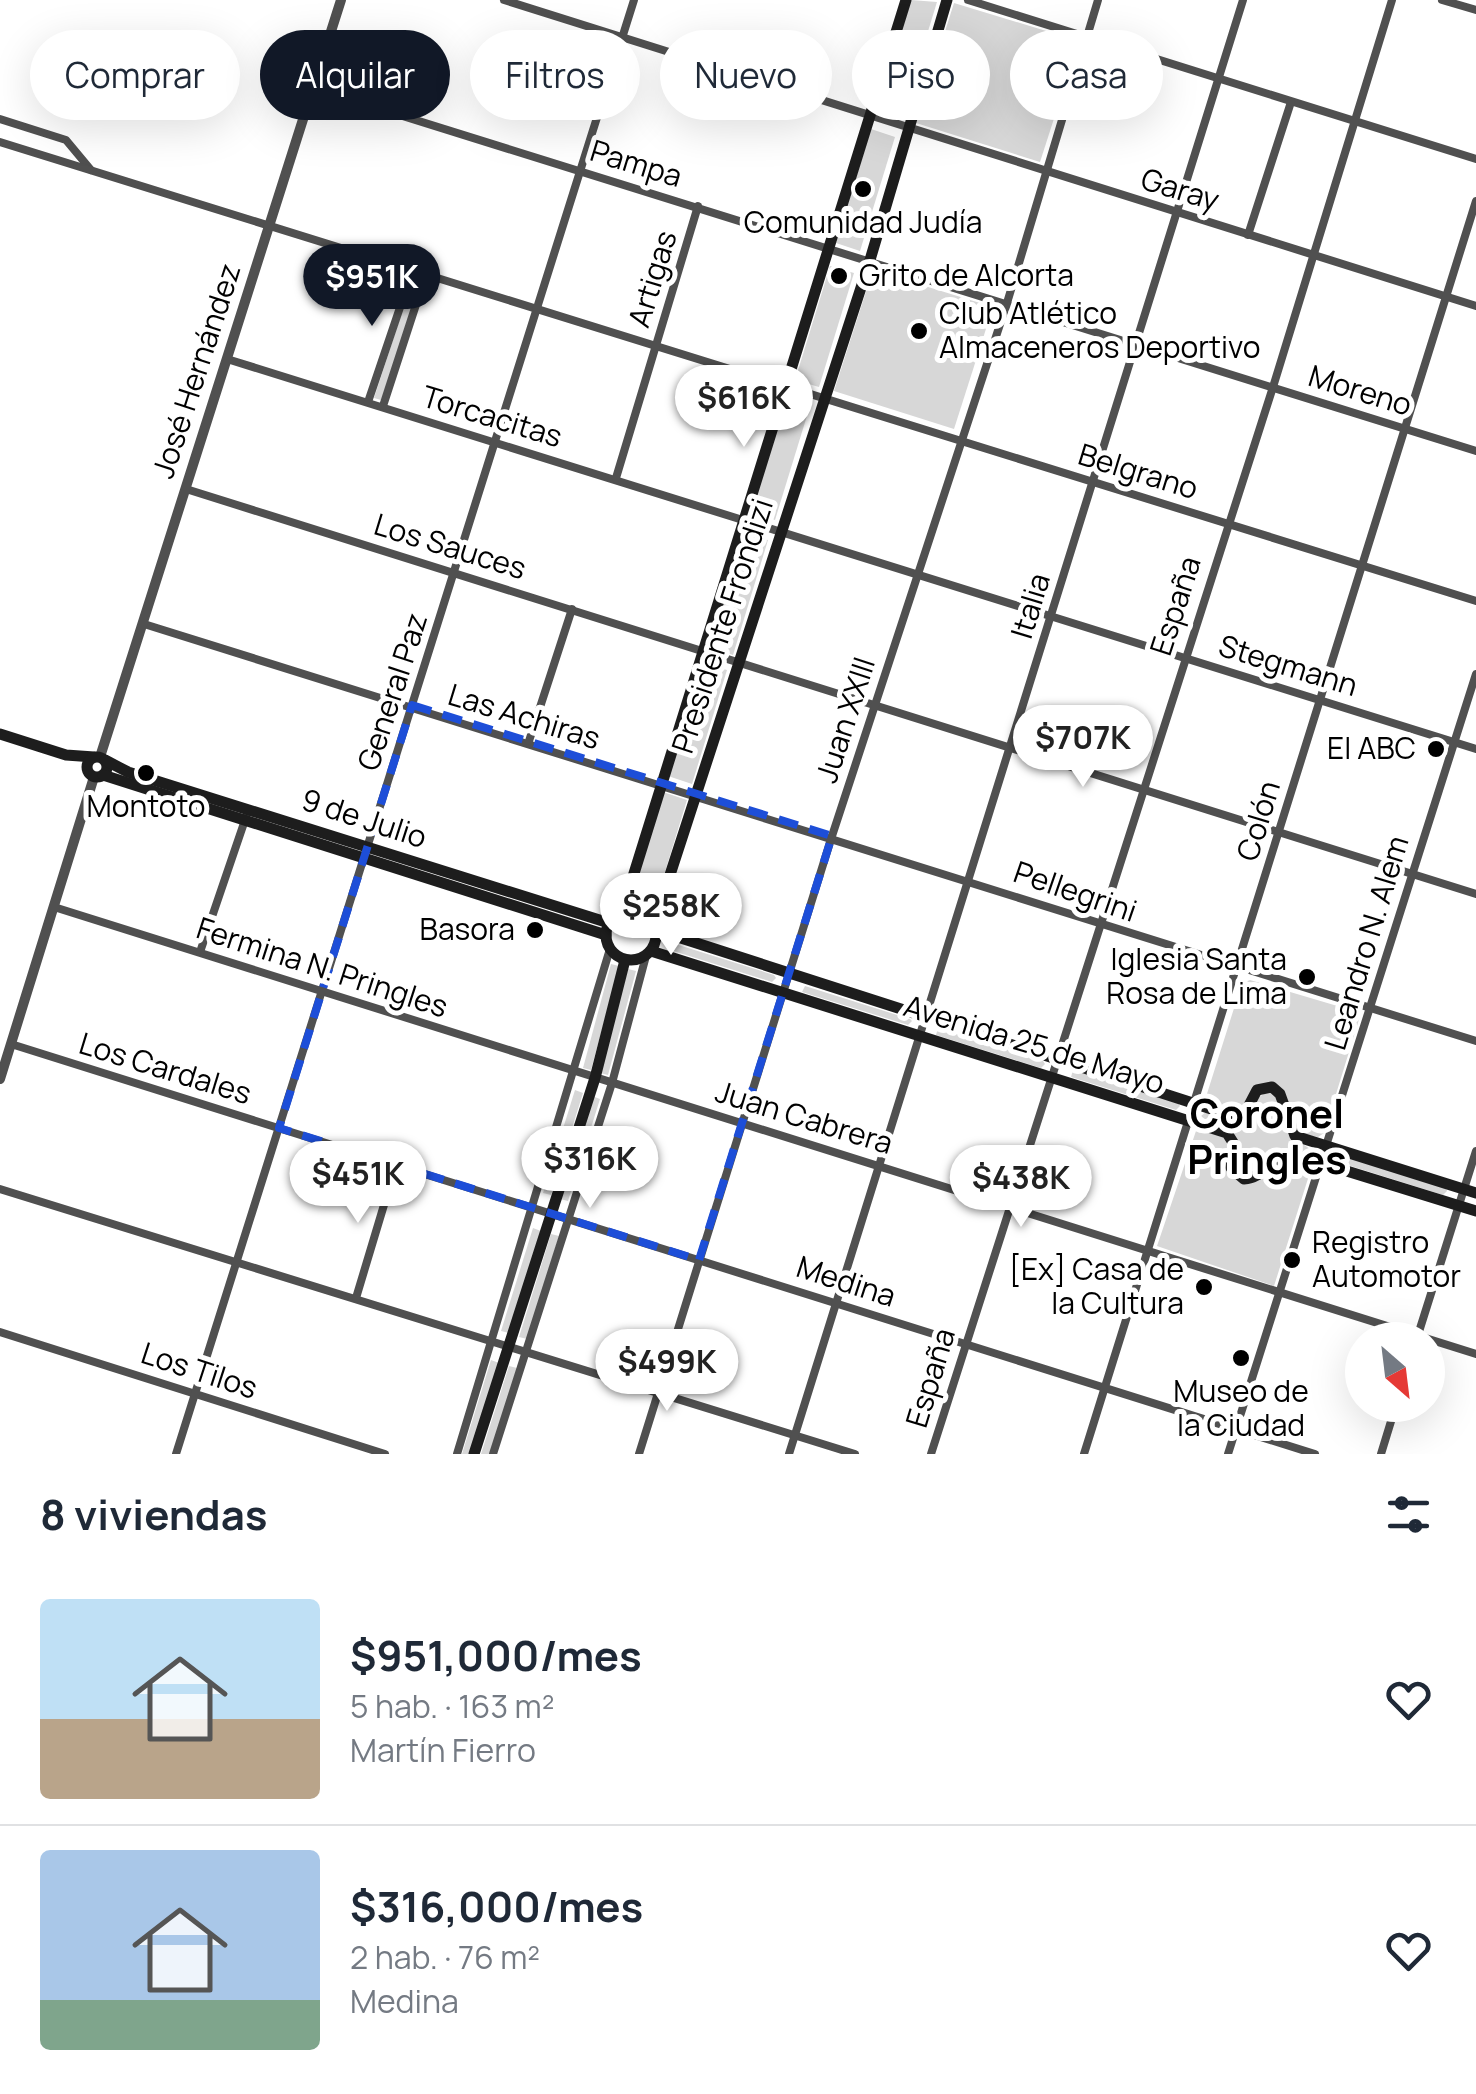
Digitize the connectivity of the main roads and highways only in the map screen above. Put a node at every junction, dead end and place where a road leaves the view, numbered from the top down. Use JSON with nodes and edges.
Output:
{"nodes":[{"id":1,"x":906,"y":0,"type":"edge"},
{"id":2,"x":947,"y":0,"type":"edge"},
{"id":3,"x":0,"y":734,"type":"edge"},
{"id":4,"x":66,"y":755,"type":"junction"},
{"id":5,"x":100,"y":758,"type":"junction"},
{"id":6,"x":95,"y":774,"type":"junction"},
{"id":7,"x":247,"y":814,"type":"junction"},
{"id":8,"x":622,"y":912,"type":"junction"},
{"id":9,"x":655,"y":927,"type":"junction"},
{"id":10,"x":607,"y":929,"type":"junction"},
{"id":11,"x":649,"y":954,"type":"junction"},
{"id":12,"x":625,"y":960,"type":"junction"},
{"id":13,"x":1470,"y":1191,"type":"edge"},
{"id":14,"x":1476,"y":1211,"type":"edge"},
{"id":15,"x":474,"y":1454,"type":"edge"}],
"edges":[{"from":1,"to":8,"type":"main road","name":"Presidente Frondizi"},
{"from":2,"to":9,"type":"main road","name":"Presidente Frondizi"},
{"from":3,"to":4,"type":"main road"},
{"from":4,"to":5,"type":"main road","name":"9 de Julio"},
{"from":4,"to":6,"type":"main road","name":"9 de Julio"},
{"from":5,"to":6,"type":"main road"},
{"from":5,"to":7,"type":"main road","name":"9 de Julio"},
{"from":6,"to":7,"type":"main road","name":"9 de Julio"},
{"from":7,"to":10,"type":"main road","name":"9 de Julio"},
{"from":8,"to":9,"type":"main road"},
{"from":8,"to":10,"type":"main road"},
{"from":9,"to":11,"type":"main road"},
{"from":9,"to":13,"type":"main road","name":"Avenida 25 de Mayo"},
{"from":10,"to":12,"type":"main road"},
{"from":11,"to":12,"type":"main road"},
{"from":11,"to":14,"type":"main road","name":"Avenida 25 de Mayo"},
{"from":12,"to":15,"type":"main road"}]}
